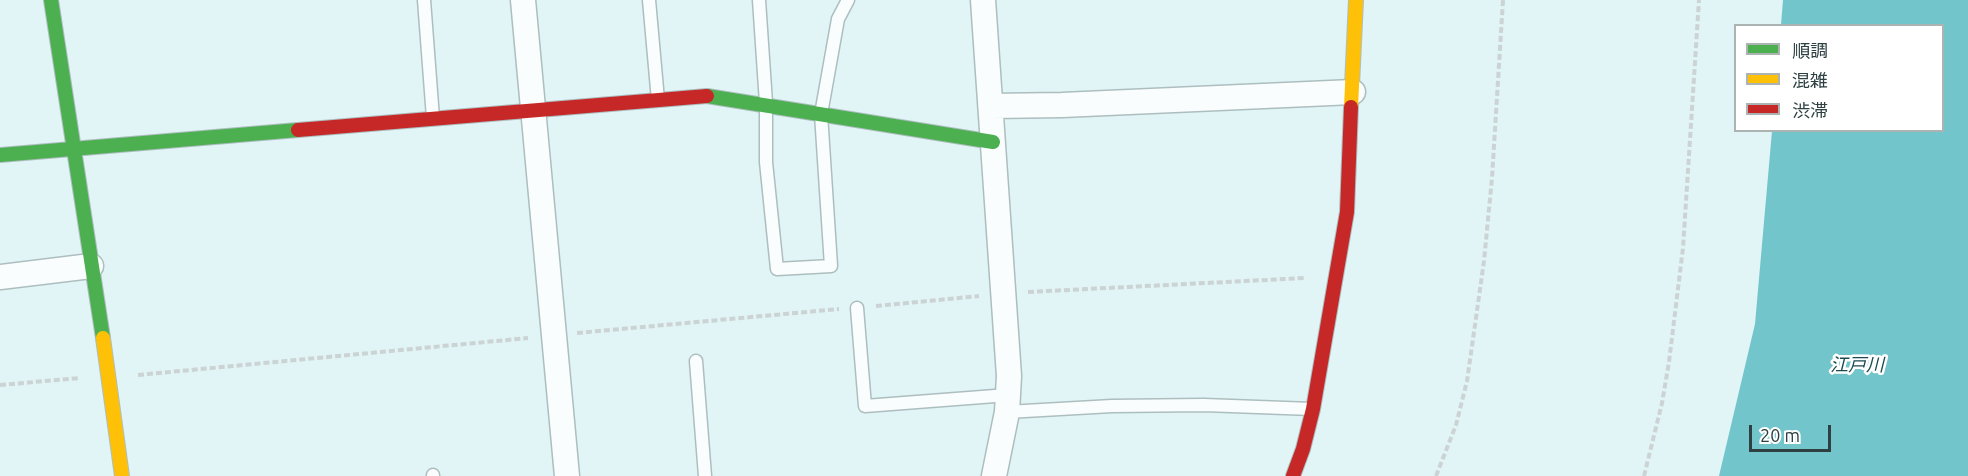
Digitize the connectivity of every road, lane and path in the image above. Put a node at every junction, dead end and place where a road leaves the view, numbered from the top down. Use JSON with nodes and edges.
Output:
{"nodes":[{"id":1,"x":51,"y":0,"type":"edge"},
{"id":2,"x":424,"y":0,"type":"edge"},
{"id":3,"x":523,"y":0,"type":"edge"},
{"id":4,"x":649,"y":0,"type":"edge"},
{"id":5,"x":759,"y":0,"type":"edge"},
{"id":6,"x":848,"y":0,"type":"edge"},
{"id":7,"x":983,"y":0,"type":"edge"},
{"id":8,"x":1356,"y":0,"type":"edge"},
{"id":9,"x":1503,"y":0,"type":"edge"},
{"id":10,"x":1699,"y":0,"type":"edge"},
{"id":11,"x":1353,"y":92,"type":"junction"},
{"id":12,"x":658,"y":100,"type":"junction"},
{"id":13,"x":766,"y":103,"type":"junction"},
{"id":14,"x":991,"y":106,"type":"junction"},
{"id":15,"x":533,"y":110,"type":"junction"},
{"id":16,"x":821,"y":114,"type":"junction"},
{"id":17,"x":433,"y":118,"type":"junction"},
{"id":18,"x":993,"y":142,"type":"junction"},
{"id":19,"x":73,"y":149,"type":"junction"},
{"id":20,"x":0,"y":154,"type":"edge"},
{"id":21,"x":91,"y":266,"type":"junction"},
{"id":22,"x":0,"y":277,"type":"edge"},
{"id":23,"x":1310,"y":278,"type":"dead end"},
{"id":24,"x":1004,"y":294,"type":"junction"},
{"id":25,"x":857,"y":308,"type":"junction"},
{"id":26,"x":554,"y":335,"type":"junction"},
{"id":27,"x":696,"y":361,"type":"dead end"},
{"id":28,"x":109,"y":376,"type":"junction"},
{"id":29,"x":0,"y":385,"type":"edge"},
{"id":30,"x":1007,"y":404,"type":"junction"},
{"id":31,"x":1313,"y":409,"type":"junction"},
{"id":32,"x":122,"y":476,"type":"edge"},
{"id":33,"x":567,"y":476,"type":"edge"},
{"id":34,"x":705,"y":476,"type":"edge"},
{"id":35,"x":994,"y":476,"type":"edge"},
{"id":36,"x":1293,"y":476,"type":"edge"},
{"id":37,"x":1436,"y":476,"type":"edge"},
{"id":38,"x":1644,"y":476,"type":"edge"}],
"edges":[{"from":1,"to":19,"type":"street"},
{"from":2,"to":17,"type":"lane"},
{"from":3,"to":15,"type":"street"},
{"from":4,"to":12,"type":"lane"},
{"from":5,"to":13,"type":"lane"},
{"from":6,"to":16,"type":"lane"},
{"from":7,"to":14,"type":"street"},
{"from":8,"to":11,"type":"street"},
{"from":9,"to":37,"type":"path"},
{"from":10,"to":38,"type":"path"},
{"from":11,"to":14,"type":"street"},
{"from":11,"to":31,"type":"street"},
{"from":12,"to":13,"type":"street"},
{"from":12,"to":15,"type":"street"},
{"from":13,"to":16,"type":"street"},
{"from":13,"to":16,"type":"lane"},
{"from":14,"to":18,"type":"street"},
{"from":15,"to":17,"type":"street"},
{"from":15,"to":26,"type":"street"},
{"from":16,"to":18,"type":"street"},
{"from":17,"to":19,"type":"street"},
{"from":18,"to":24,"type":"street"},
{"from":19,"to":20,"type":"street"},
{"from":19,"to":21,"type":"street"},
{"from":21,"to":22,"type":"street"},
{"from":21,"to":28,"type":"street"},
{"from":23,"to":24,"type":"path"},
{"from":24,"to":25,"type":"path"},
{"from":24,"to":30,"type":"street"},
{"from":25,"to":26,"type":"path"},
{"from":25,"to":30,"type":"lane"},
{"from":26,"to":28,"type":"path"},
{"from":26,"to":33,"type":"street"},
{"from":27,"to":34,"type":"lane"},
{"from":28,"to":29,"type":"path"},
{"from":28,"to":32,"type":"street"},
{"from":30,"to":31,"type":"lane"},
{"from":30,"to":35,"type":"street"},
{"from":31,"to":36,"type":"street"}]}
